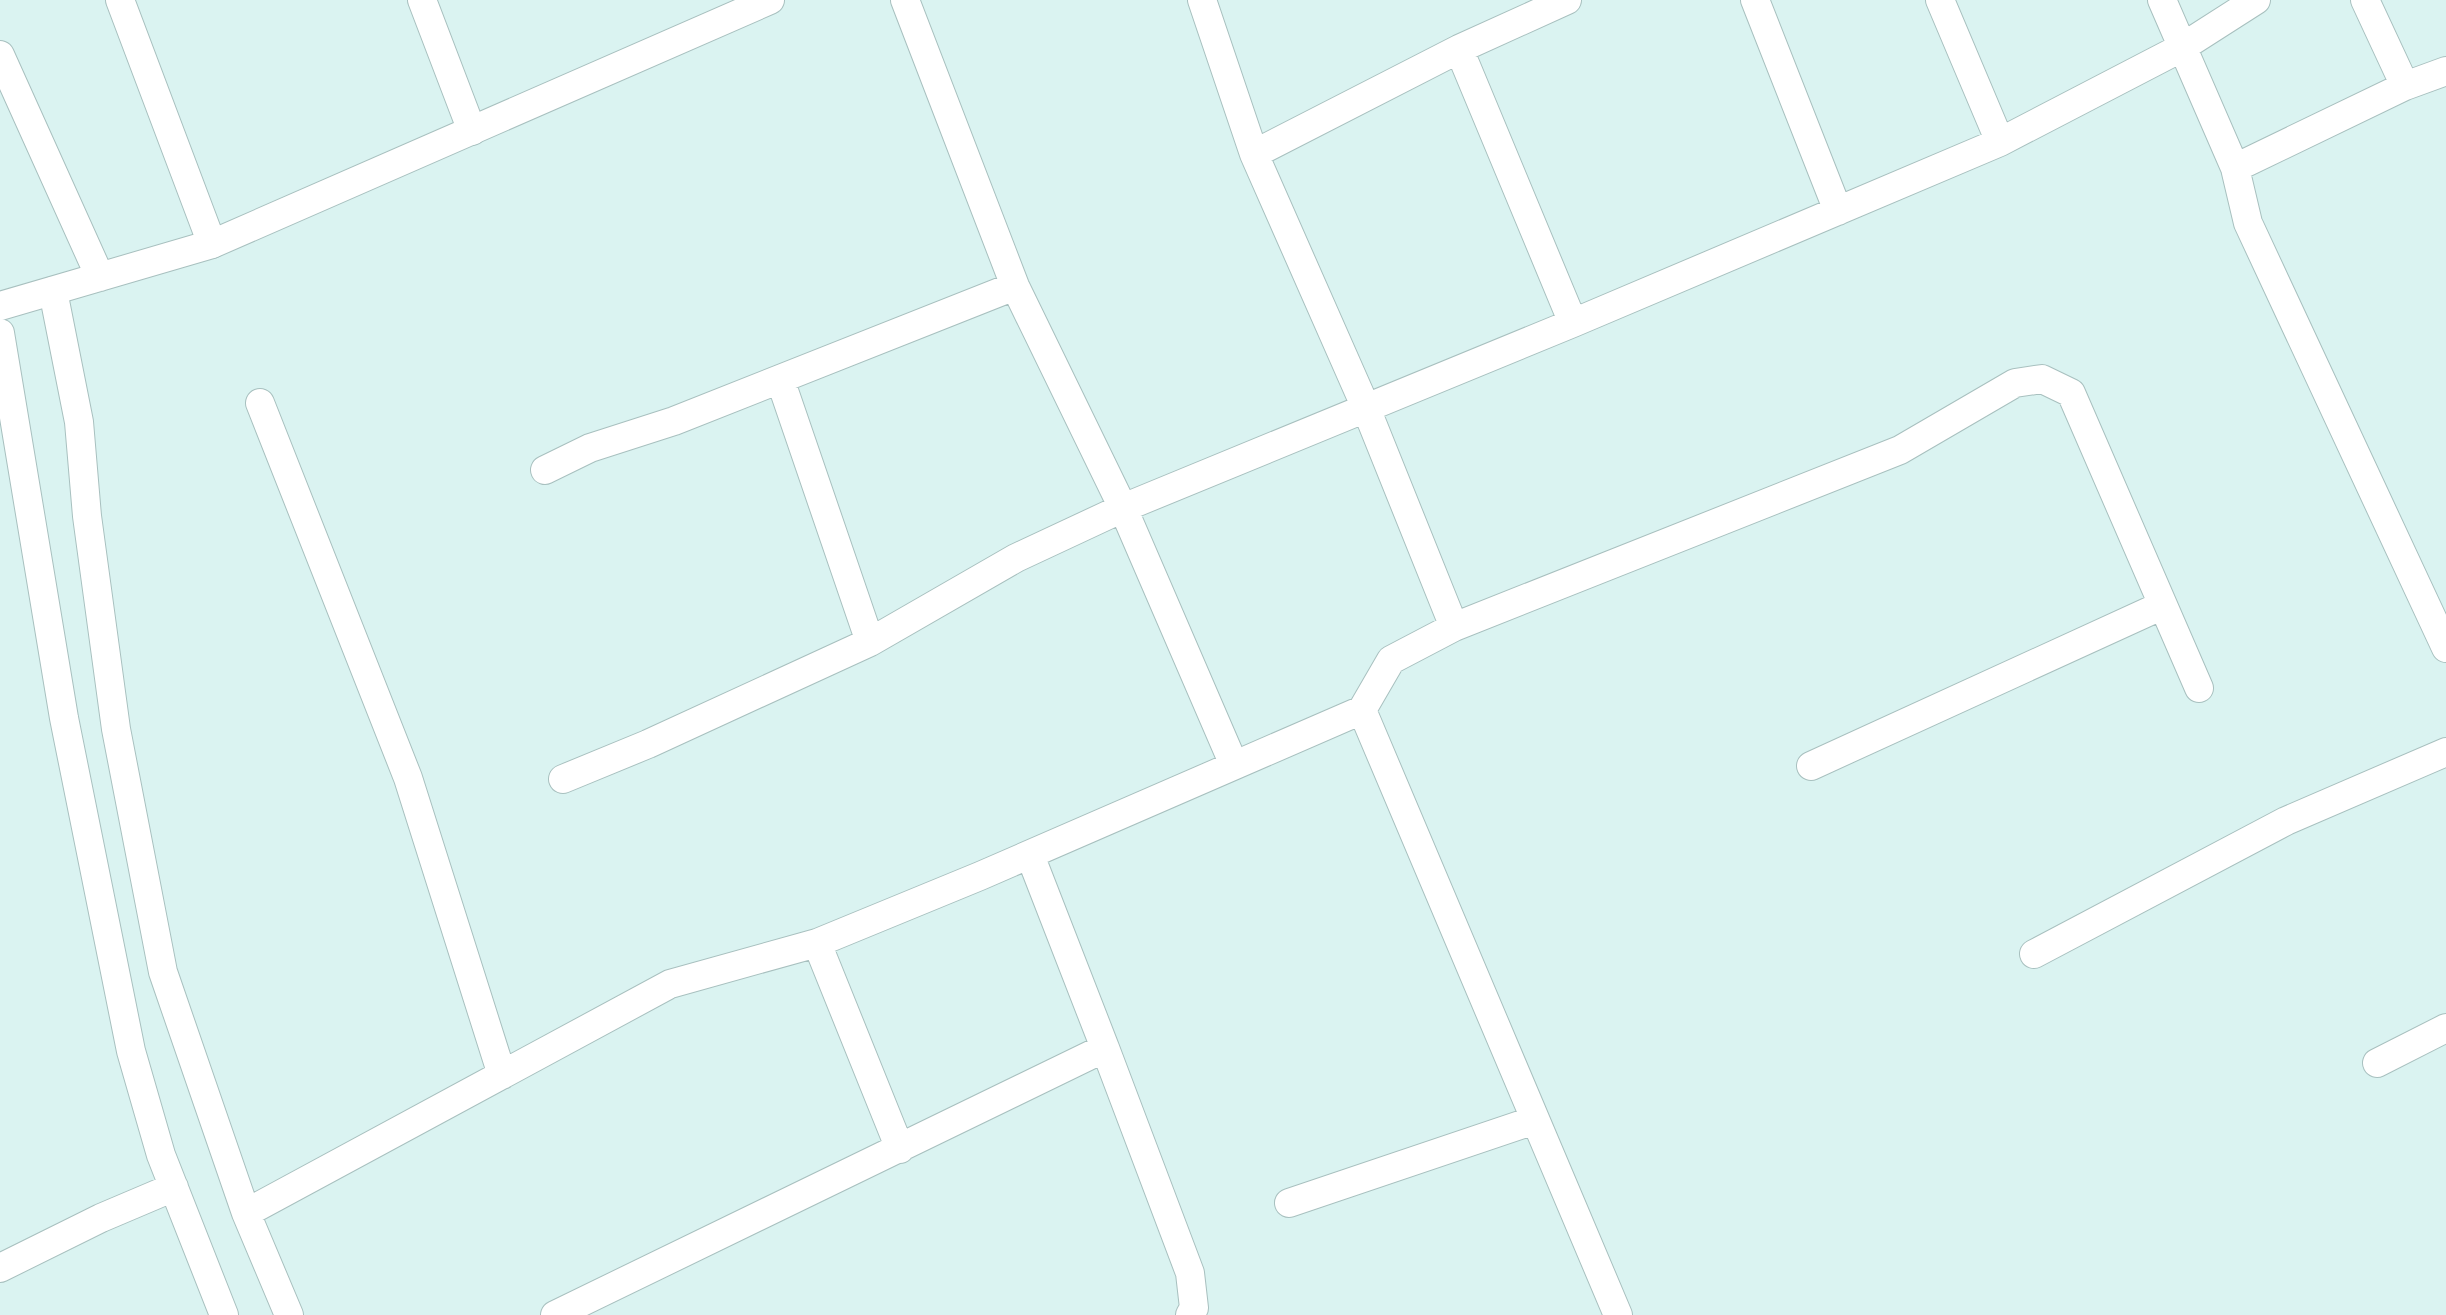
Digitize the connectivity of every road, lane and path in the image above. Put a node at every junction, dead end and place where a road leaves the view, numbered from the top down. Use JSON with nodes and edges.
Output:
{"nodes":[{"id":1,"x":120,"y":0,"type":"edge"},
{"id":2,"x":422,"y":0,"type":"edge"},
{"id":3,"x":770,"y":0,"type":"edge"},
{"id":4,"x":905,"y":0,"type":"edge"},
{"id":5,"x":1202,"y":0,"type":"edge"},
{"id":6,"x":1567,"y":0,"type":"edge"},
{"id":7,"x":1755,"y":0,"type":"edge"},
{"id":8,"x":1940,"y":0,"type":"edge"},
{"id":9,"x":2162,"y":0,"type":"edge"},
{"id":10,"x":2256,"y":0,"type":"edge"},
{"id":11,"x":2365,"y":0,"type":"edge"},
{"id":12,"x":2182,"y":48,"type":"junction"},
{"id":13,"x":1459,"y":49,"type":"junction"},
{"id":14,"x":0,"y":55,"type":"edge"},
{"id":15,"x":2446,"y":71,"type":"edge"},
{"id":16,"x":2405,"y":86,"type":"junction"},
{"id":17,"x":472,"y":131,"type":"junction"},
{"id":18,"x":2000,"y":142,"type":"junction"},
{"id":19,"x":1254,"y":154,"type":"junction"},
{"id":20,"x":2235,"y":168,"type":"junction"},
{"id":21,"x":1838,"y":211,"type":"junction"},
{"id":22,"x":212,"y":244,"type":"junction"},
{"id":23,"x":100,"y":277,"type":"junction"},
{"id":24,"x":1015,"y":286,"type":"junction"},
{"id":25,"x":53,"y":291,"type":"junction"},
{"id":26,"x":0,"y":306,"type":"edge"},
{"id":27,"x":1573,"y":323,"type":"junction"},
{"id":28,"x":0,"y":333,"type":"edge"},
{"id":29,"x":780,"y":380,"type":"junction"},
{"id":30,"x":260,"y":403,"type":"dead end"},
{"id":31,"x":1366,"y":408,"type":"junction"},
{"id":32,"x":545,"y":470,"type":"dead end"},
{"id":33,"x":1124,"y":508,"type":"junction"},
{"id":34,"x":2163,"y":605,"type":"junction"},
{"id":35,"x":1454,"y":627,"type":"junction"},
{"id":36,"x":870,"y":642,"type":"junction"},
{"id":37,"x":2446,"y":648,"type":"edge"},
{"id":38,"x":2199,"y":688,"type":"dead end"},
{"id":39,"x":1362,"y":710,"type":"junction"},
{"id":40,"x":2446,"y":752,"type":"edge"},
{"id":41,"x":1234,"y":765,"type":"junction"},
{"id":42,"x":1811,"y":766,"type":"dead end"},
{"id":43,"x":563,"y":779,"type":"dead end"},
{"id":44,"x":1030,"y":855,"type":"junction"},
{"id":45,"x":817,"y":943,"type":"junction"},
{"id":46,"x":2034,"y":954,"type":"dead end"},
{"id":47,"x":2446,"y":1028,"type":"edge"},
{"id":48,"x":1105,"y":1048,"type":"junction"},
{"id":49,"x":2377,"y":1062,"type":"dead end"},
{"id":50,"x":502,"y":1075,"type":"junction"},
{"id":51,"x":1535,"y":1120,"type":"junction"},
{"id":52,"x":900,"y":1149,"type":"junction"},
{"id":53,"x":174,"y":1187,"type":"junction"},
{"id":54,"x":1289,"y":1203,"type":"dead end"},
{"id":55,"x":246,"y":1213,"type":"junction"},
{"id":56,"x":0,"y":1268,"type":"edge"},
{"id":57,"x":224,"y":1315,"type":"edge"},
{"id":58,"x":289,"y":1315,"type":"edge"},
{"id":59,"x":555,"y":1315,"type":"edge"},
{"id":60,"x":1190,"y":1315,"type":"edge"},
{"id":61,"x":1618,"y":1315,"type":"edge"}],
"edges":[{"from":1,"to":22,"type":"street"},
{"from":2,"to":17,"type":"street"},
{"from":3,"to":17,"type":"street"},
{"from":4,"to":24,"type":"street"},
{"from":5,"to":19,"type":"street"},
{"from":6,"to":13,"type":"street"},
{"from":7,"to":21,"type":"street"},
{"from":8,"to":18,"type":"street"},
{"from":9,"to":12,"type":"street"},
{"from":10,"to":12,"type":"street"},
{"from":11,"to":16,"type":"street"},
{"from":12,"to":18,"type":"street"},
{"from":12,"to":20,"type":"street"},
{"from":13,"to":19,"type":"street"},
{"from":13,"to":27,"type":"street"},
{"from":14,"to":23,"type":"street"},
{"from":15,"to":16,"type":"street"},
{"from":16,"to":20,"type":"street"},
{"from":17,"to":22,"type":"street"},
{"from":18,"to":21,"type":"street"},
{"from":19,"to":31,"type":"street"},
{"from":20,"to":37,"type":"street"},
{"from":21,"to":27,"type":"street"},
{"from":22,"to":23,"type":"street"},
{"from":23,"to":25,"type":"street"},
{"from":24,"to":29,"type":"street"},
{"from":24,"to":33,"type":"street"},
{"from":25,"to":26,"type":"street"},
{"from":25,"to":55,"type":"street"},
{"from":27,"to":31,"type":"street"},
{"from":28,"to":53,"type":"street"},
{"from":29,"to":32,"type":"street"},
{"from":29,"to":36,"type":"street"},
{"from":30,"to":50,"type":"street"},
{"from":31,"to":33,"type":"street"},
{"from":31,"to":35,"type":"street"},
{"from":33,"to":36,"type":"street"},
{"from":33,"to":41,"type":"street"},
{"from":34,"to":35,"type":"street"},
{"from":34,"to":38,"type":"street"},
{"from":34,"to":42,"type":"street"},
{"from":35,"to":39,"type":"street"},
{"from":36,"to":43,"type":"street"},
{"from":39,"to":41,"type":"street"},
{"from":39,"to":51,"type":"street"},
{"from":40,"to":46,"type":"street"},
{"from":41,"to":44,"type":"street"},
{"from":44,"to":45,"type":"street"},
{"from":44,"to":48,"type":"street"},
{"from":45,"to":50,"type":"street"},
{"from":45,"to":52,"type":"street"},
{"from":47,"to":49,"type":"street"},
{"from":48,"to":52,"type":"street"},
{"from":48,"to":60,"type":"street"},
{"from":50,"to":55,"type":"street"},
{"from":51,"to":54,"type":"street"},
{"from":51,"to":61,"type":"street"},
{"from":52,"to":59,"type":"street"},
{"from":53,"to":56,"type":"street"},
{"from":53,"to":57,"type":"street"},
{"from":55,"to":58,"type":"street"}]}
